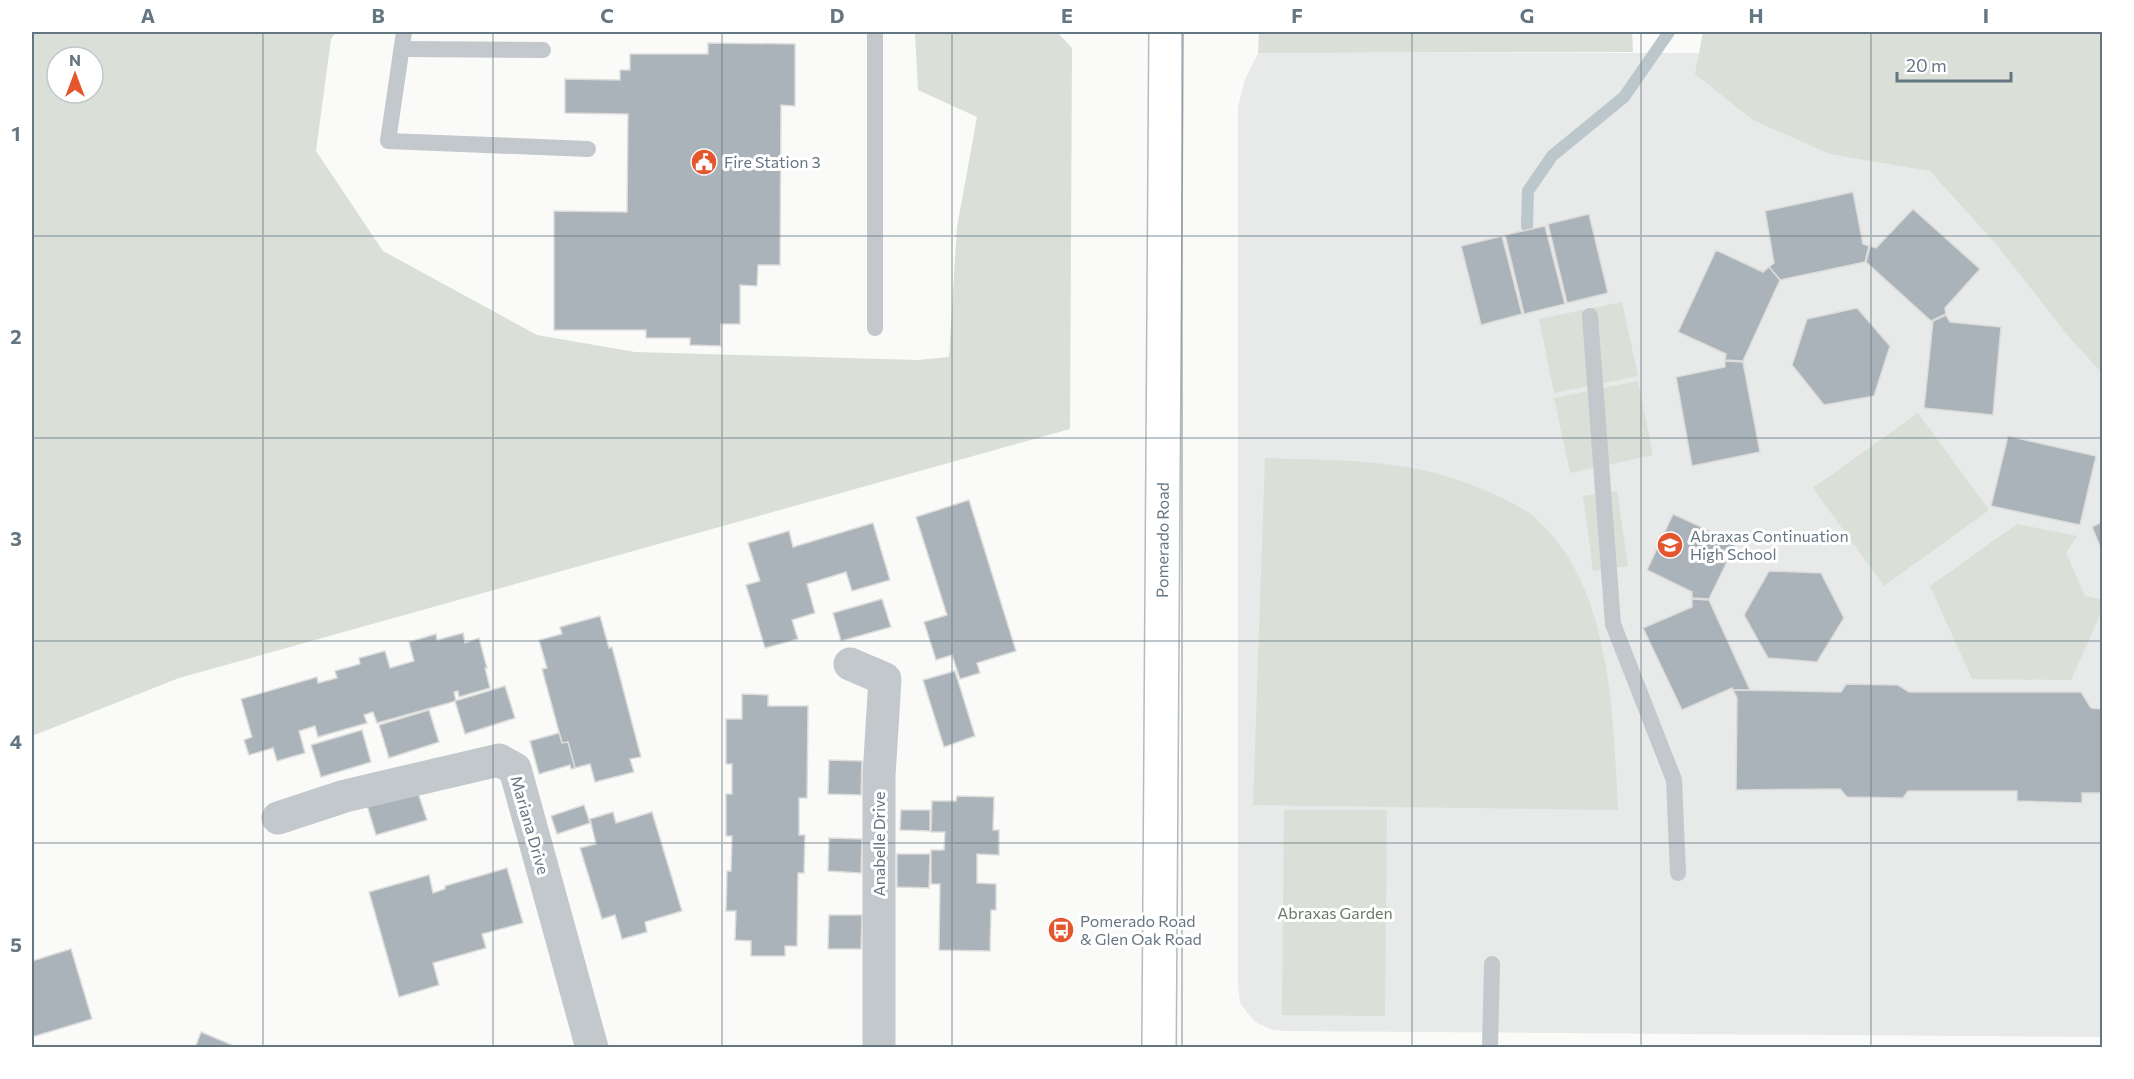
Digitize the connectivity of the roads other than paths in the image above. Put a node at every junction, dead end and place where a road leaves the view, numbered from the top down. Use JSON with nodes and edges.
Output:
{"nodes":[{"id":1,"x":404,"y":32,"type":"edge"},
{"id":2,"x":875,"y":32,"type":"edge"},
{"id":3,"x":1166,"y":32,"type":"edge"},
{"id":4,"x":402,"y":49,"type":"junction"},
{"id":5,"x":543,"y":50,"type":"dead end"},
{"id":6,"x":588,"y":149,"type":"dead end"},
{"id":7,"x":1590,"y":316,"type":"dead end"},
{"id":8,"x":875,"y":328,"type":"dead end"},
{"id":9,"x":850,"y":664,"type":"dead end"},
{"id":10,"x":278,"y":818,"type":"dead end"},
{"id":11,"x":1678,"y":873,"type":"dead end"},
{"id":12,"x":1491,"y":964,"type":"dead end"},
{"id":13,"x":592,"y":1047,"type":"edge"},
{"id":14,"x":879,"y":1047,"type":"edge"},
{"id":15,"x":1159,"y":1047,"type":"edge"},
{"id":16,"x":1490,"y":1047,"type":"edge"}],
"edges":[{"from":1,"to":4,"type":"lane"},
{"from":2,"to":8,"type":"lane"},
{"from":3,"to":15,"type":"main road","name":"Pomerado Road"},
{"from":4,"to":5,"type":"lane"},
{"from":4,"to":6,"type":"lane"},
{"from":7,"to":11,"type":"lane"},
{"from":9,"to":14,"type":"street","name":"Anabelle Drive"},
{"from":10,"to":13,"type":"street","name":"Mariana Drive"},
{"from":12,"to":16,"type":"lane"}]}
